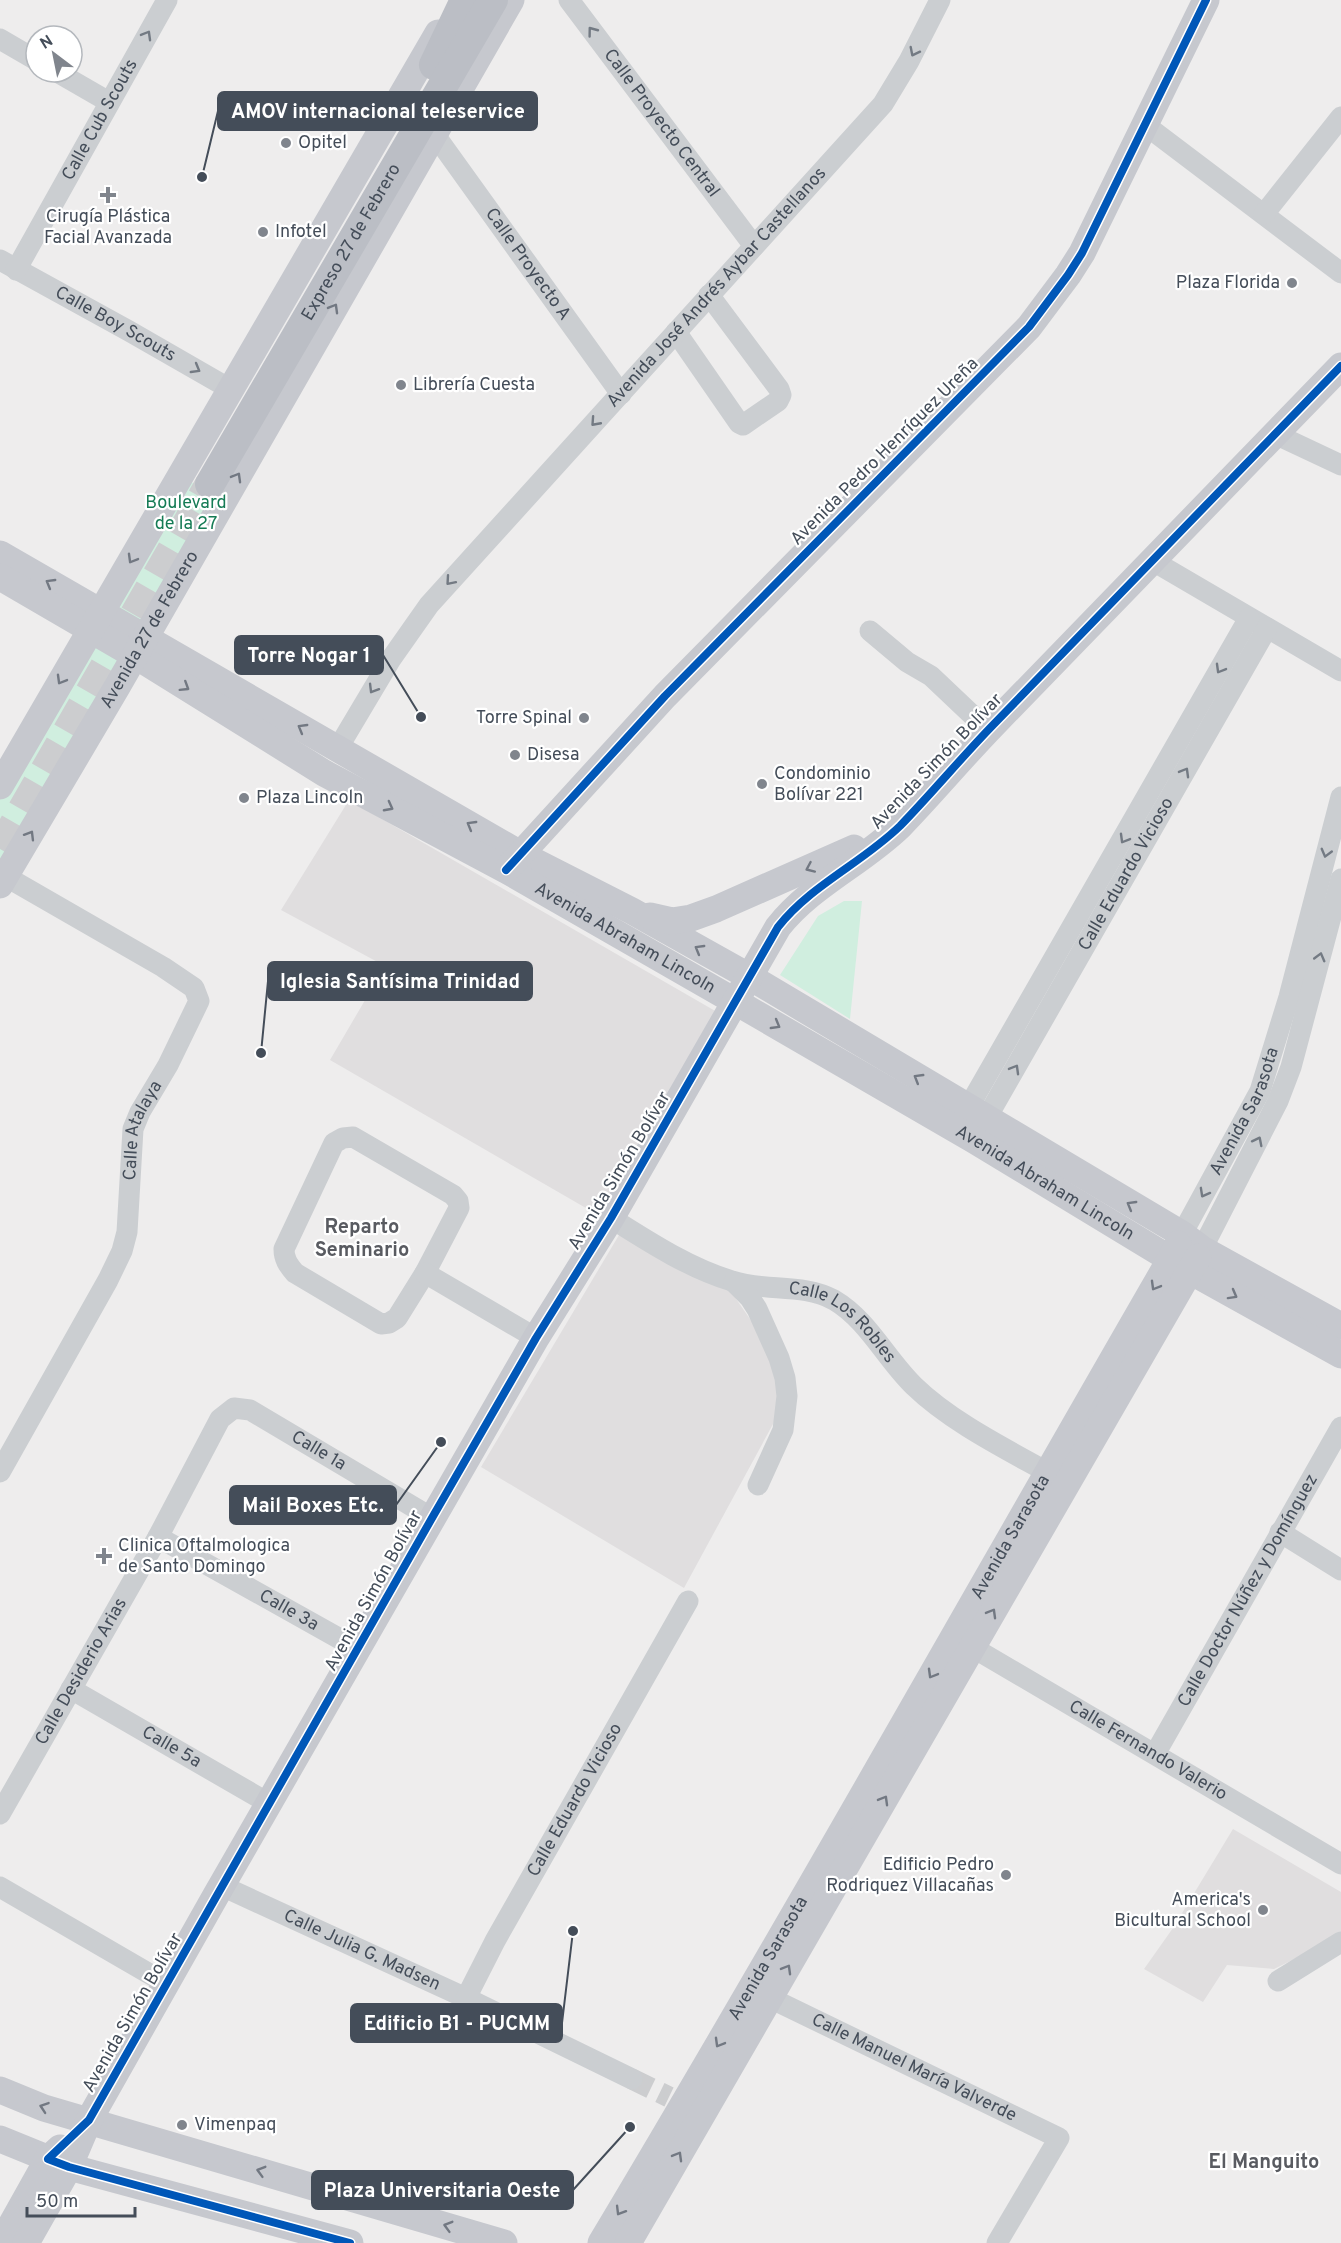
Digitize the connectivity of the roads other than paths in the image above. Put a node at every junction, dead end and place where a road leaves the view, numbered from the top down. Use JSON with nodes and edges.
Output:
{"nodes":[{"id":1,"x":167,"y":0,"type":"edge"},
{"id":2,"x":457,"y":0,"type":"edge"},
{"id":3,"x":465,"y":0,"type":"edge"},
{"id":4,"x":480,"y":0,"type":"edge"},
{"id":5,"x":493,"y":0,"type":"edge"},
{"id":6,"x":510,"y":0,"type":"edge"},
{"id":7,"x":569,"y":0,"type":"edge"},
{"id":8,"x":940,"y":0,"type":"edge"},
{"id":9,"x":1206,"y":0,"type":"edge"},
{"id":10,"x":0,"y":39,"type":"edge"},
{"id":11,"x":24,"y":53,"type":"edge"},
{"id":12,"x":77,"y":84,"type":"edge"},
{"id":13,"x":108,"y":102,"type":"junction"},
{"id":14,"x":427,"y":116,"type":"junction"},
{"id":15,"x":1341,"y":117,"type":"edge"},
{"id":16,"x":1144,"y":124,"type":"junction"},
{"id":17,"x":1264,"y":214,"type":"junction"},
{"id":18,"x":754,"y":246,"type":"junction"},
{"id":19,"x":8,"y":265,"type":"edge"},
{"id":20,"x":1341,"y":273,"type":"edge"},
{"id":21,"x":710,"y":295,"type":"junction"},
{"id":22,"x":676,"y":332,"type":"junction"},
{"id":23,"x":1341,"y":366,"type":"edge"},
{"id":24,"x":230,"y":389,"type":"junction"},
{"id":25,"x":621,"y":394,"type":"junction"},
{"id":26,"x":1275,"y":434,"type":"junction"},
{"id":27,"x":1341,"y":465,"type":"edge"},
{"id":28,"x":203,"y":480,"type":"tunnel mouth"},
{"id":29,"x":0,"y":554,"type":"edge"},
{"id":30,"x":1153,"y":561,"type":"junction"},
{"id":31,"x":0,"y":578,"type":"edge"},
{"id":32,"x":95,"y":620,"type":"junction"},
{"id":33,"x":1258,"y":623,"type":"junction"},
{"id":34,"x":870,"y":631,"type":"dead end"},
{"id":35,"x":141,"y":647,"type":"junction"},
{"id":36,"x":1341,"y":671,"type":"edge"},
{"id":37,"x":988,"y":730,"type":"junction"},
{"id":38,"x":338,"y":748,"type":"junction"},
{"id":39,"x":0,"y":786,"type":"edge"},
{"id":40,"x":1341,"y":797,"type":"edge"},
{"id":41,"x":1338,"y":824,"type":"edge"},
{"id":42,"x":901,"y":825,"type":"junction"},
{"id":43,"x":514,"y":862,"type":"junction"},
{"id":44,"x":1341,"y":879,"type":"edge"},
{"id":45,"x":3,"y":880,"type":"edge"},
{"id":46,"x":632,"y":911,"type":"junction"},
{"id":47,"x":750,"y":977,"type":"junction"},
{"id":48,"x":1299,"y":999,"type":"junction"},
{"id":49,"x":736,"y":1002,"type":"junction"},
{"id":50,"x":971,"y":1125,"type":"junction"},
{"id":51,"x":611,"y":1218,"type":"junction"},
{"id":52,"x":1186,"y":1253,"type":"junction"},
{"id":53,"x":425,"y":1272,"type":"junction"},
{"id":54,"x":733,"y":1282,"type":"junction"},
{"id":55,"x":1341,"y":1326,"type":"edge"},
{"id":56,"x":536,"y":1338,"type":"junction"},
{"id":57,"x":1341,"y":1356,"type":"edge"},
{"id":58,"x":234,"y":1408,"type":"joint"},
{"id":59,"x":1341,"y":1427,"type":"edge"},
{"id":60,"x":0,"y":1472,"type":"edge"},
{"id":61,"x":1047,"y":1472,"type":"junction"},
{"id":62,"x":758,"y":1485,"type":"dead end"},
{"id":63,"x":432,"y":1518,"type":"junction"},
{"id":64,"x":1280,"y":1532,"type":"junction"},
{"id":65,"x":158,"y":1537,"type":"junction"},
{"id":66,"x":1341,"y":1570,"type":"edge"},
{"id":67,"x":688,"y":1601,"type":"dead end"},
{"id":68,"x":963,"y":1642,"type":"junction"},
{"id":69,"x":358,"y":1649,"type":"junction"},
{"id":70,"x":71,"y":1689,"type":"junction"},
{"id":71,"x":900,"y":1751,"type":"junction"},
{"id":72,"x":1155,"y":1754,"type":"junction"},
{"id":73,"x":270,"y":1804,"type":"junction"},
{"id":74,"x":0,"y":1814,"type":"edge"},
{"id":75,"x":1341,"y":1864,"type":"edge"},
{"id":76,"x":222,"y":1886,"type":"junction"},
{"id":77,"x":0,"y":1887,"type":"edge"},
{"id":78,"x":1341,"y":1942,"type":"edge"},
{"id":79,"x":1278,"y":1981,"type":"dead end"},
{"id":80,"x":167,"y":1984,"type":"junction"},
{"id":81,"x":466,"y":1998,"type":"junction"},
{"id":82,"x":770,"y":1998,"type":"junction"},
{"id":83,"x":632,"y":2079,"type":"tunnel mouth"},
{"id":84,"x":0,"y":2090,"type":"edge"},
{"id":85,"x":89,"y":2120,"type":"junction"},
{"id":86,"x":0,"y":2139,"type":"edge"},
{"id":87,"x":59,"y":2163,"type":"junction"},
{"id":88,"x":313,"y":2238,"type":"edge"},
{"id":89,"x":1,"y":2243,"type":"edge"},
{"id":90,"x":26,"y":2243,"type":"edge"},
{"id":91,"x":350,"y":2243,"type":"edge"},
{"id":92,"x":504,"y":2243,"type":"edge"},
{"id":93,"x":601,"y":2243,"type":"edge"},
{"id":94,"x":628,"y":2243,"type":"edge"},
{"id":95,"x":997,"y":2243,"type":"edge"}],
"edges":[{"from":13,"to":1,"type":"street","name":"Calle Cub Scouts","one_way":true},
{"from":2,"to":24,"type":"main road"},
{"from":3,"to":14,"type":"highway"},
{"from":4,"to":14,"type":"highway","name":"Expreso 27 de Febrero"},
{"from":5,"to":14,"type":"highway","name":"Expreso 27 de Febrero"},
{"from":6,"to":14,"type":"highway"},
{"from":18,"to":7,"type":"street","name":"Calle Proyecto Central","one_way":true},
{"from":8,"to":18,"type":"street","name":"Avenida José Andrés Aybar Castellanos","one_way":true},
{"from":9,"to":16,"type":"main road","name":"Avenida Pedro Henríquez Ureña"},
{"from":10,"to":11,"type":"street"},
{"from":12,"to":13,"type":"street"},
{"from":13,"to":19,"type":"street","name":"Calle Cub Scouts"},
{"from":14,"to":25,"type":"street","name":"Calle Proyecto A"},
{"from":14,"to":28,"type":"highway","name":"Expreso 27 de Febrero"},
{"from":35,"to":14,"type":"main road","name":"Avenida 27 de Febrero","one_way":true},
{"from":15,"to":17,"type":"street"},
{"from":16,"to":17,"type":"street"},
{"from":16,"to":43,"type":"main road","name":"Avenida Pedro Henríquez Ureña"},
{"from":17,"to":20,"type":"street"},
{"from":18,"to":21,"type":"street","name":"Avenida José Andrés Aybar Castellanos"},
{"from":19,"to":24,"type":"street","name":"Calle Boy Scouts","one_way":true},
{"from":21,"to":22,"type":"street","name":"Avenida José Andrés Aybar Castellanos"},
{"from":21,"to":22,"type":"street"},
{"from":22,"to":25,"type":"street","name":"Avenida José Andrés Aybar Castellanos"},
{"from":23,"to":26,"type":"main road","name":"Avenida Simón Bolívar"},
{"from":24,"to":32,"type":"main road","one_way":true},
{"from":25,"to":38,"type":"street","name":"Avenida José Andrés Aybar Castellanos","one_way":true},
{"from":26,"to":27,"type":"street"},
{"from":26,"to":30,"type":"main road","name":"Avenida Simón Bolívar"},
{"from":32,"to":29,"type":"main road","name":"Avenida Abraham Lincoln","one_way":true},
{"from":30,"to":33,"type":"street"},
{"from":30,"to":37,"type":"main road","name":"Avenida Simón Bolívar"},
{"from":31,"to":32,"type":"main road","name":"Avenida Abraham Lincoln"},
{"from":32,"to":35,"type":"main road","name":"Avenida Abraham Lincoln"},
{"from":32,"to":39,"type":"main road","one_way":true},
{"from":33,"to":36,"type":"street"},
{"from":33,"to":50,"type":"street","name":"Calle Eduardo Vicioso"},
{"from":34,"to":37,"type":"street"},
{"from":38,"to":35,"type":"main road","name":"Avenida Abraham Lincoln","one_way":true},
{"from":35,"to":43,"type":"main road","name":"Avenida Abraham Lincoln","one_way":true},
{"from":45,"to":35,"type":"main road","name":"Avenida 27 de Febrero","one_way":true},
{"from":37,"to":42,"type":"main road","name":"Avenida Simón Bolívar"},
{"from":43,"to":38,"type":"main road","name":"Avenida Abraham Lincoln","one_way":true},
{"from":40,"to":41,"type":"street","name":"Avenida Sarasota"},
{"from":41,"to":48,"type":"street","name":"Avenida Sarasota","one_way":true},
{"from":42,"to":46,"type":"main road","one_way":true},
{"from":42,"to":47,"type":"main road","name":"Avenida Simón Bolívar"},
{"from":43,"to":46,"type":"main road","name":"Avenida Abraham Lincoln"},
{"from":43,"to":49,"type":"main road","name":"Avenida Abraham Lincoln"},
{"from":48,"to":44,"type":"street","name":"Avenida Sarasota","one_way":true},
{"from":45,"to":60,"type":"street","name":"Calle Atalaya"},
{"from":47,"to":46,"type":"main road","name":"Avenida Abraham Lincoln","one_way":true},
{"from":47,"to":49,"type":"main road","name":"Avenida Simón Bolívar"},
{"from":50,"to":47,"type":"main road","name":"Avenida Abraham Lincoln","one_way":true},
{"from":48,"to":52,"type":"street","name":"Avenida Sarasota"},
{"from":49,"to":50,"type":"main road","name":"Avenida Abraham Lincoln","one_way":true},
{"from":49,"to":51,"type":"main road","name":"Avenida Simón Bolívar"},
{"from":50,"to":52,"type":"main road","name":"Avenida Abraham Lincoln"},
{"from":51,"to":54,"type":"street","name":"Calle Los Robles"},
{"from":51,"to":56,"type":"main road","name":"Avenida Simón Bolívar"},
{"from":52,"to":55,"type":"main road","name":"Avenida Abraham Lincoln"},
{"from":52,"to":57,"type":"main road","name":"Avenida Abraham Lincoln","one_way":true},
{"from":52,"to":61,"type":"main road","name":"Avenida Sarasota","one_way":true},
{"from":68,"to":52,"type":"main road","name":"Avenida Sarasota","one_way":true},
{"from":53,"to":53,"type":"street"},
{"from":53,"to":56,"type":"street"},
{"from":54,"to":61,"type":"street","name":"Calle Los Robles"},
{"from":54,"to":62,"type":"street"},
{"from":56,"to":63,"type":"main road","name":"Avenida Simón Bolívar"},
{"from":58,"to":63,"type":"street","name":"Calle 1a"},
{"from":58,"to":65,"type":"street","name":"Calle Desiderio Arias"},
{"from":59,"to":64,"type":"street","name":"Calle Doctor Núñez y Domínguez"},
{"from":61,"to":68,"type":"main road","name":"Avenida Sarasota"},
{"from":63,"to":69,"type":"main road","name":"Avenida Simón Bolívar"},
{"from":64,"to":66,"type":"street"},
{"from":64,"to":72,"type":"street","name":"Calle Doctor Núñez y Domínguez"},
{"from":65,"to":69,"type":"street","name":"Calle 3a"},
{"from":65,"to":70,"type":"street","name":"Calle Desiderio Arias"},
{"from":67,"to":81,"type":"street","name":"Calle Eduardo Vicioso"},
{"from":68,"to":71,"type":"main road","name":"Avenida Sarasota"},
{"from":68,"to":72,"type":"street","name":"Calle Fernando Valerio"},
{"from":69,"to":73,"type":"main road","name":"Avenida Simón Bolívar"},
{"from":70,"to":73,"type":"street","name":"Calle 5a"},
{"from":70,"to":74,"type":"street","name":"Calle Desiderio Arias"},
{"from":82,"to":71,"type":"main road","name":"Avenida Sarasota","one_way":true},
{"from":71,"to":93,"type":"main road","name":"Avenida Sarasota","one_way":true},
{"from":72,"to":75,"type":"street","name":"Calle Fernando Valerio"},
{"from":73,"to":76,"type":"main road","name":"Avenida Simón Bolívar"},
{"from":76,"to":80,"type":"main road","name":"Avenida Simón Bolívar"},
{"from":76,"to":81,"type":"street","name":"Calle Julia G. Madsen"},
{"from":77,"to":80,"type":"street"},
{"from":78,"to":79,"type":"street"},
{"from":80,"to":85,"type":"main road","name":"Avenida Simón Bolívar"},
{"from":81,"to":83,"type":"street","name":"Calle Julia G. Madsen"},
{"from":94,"to":82,"type":"main road","name":"Avenida Sarasota","one_way":true},
{"from":82,"to":95,"type":"street","name":"Calle Manuel María Valverde"},
{"from":85,"to":84,"type":"main road","one_way":true},
{"from":85,"to":87,"type":"main road","name":"Avenida Simón Bolívar"},
{"from":92,"to":85,"type":"main road","one_way":true},
{"from":86,"to":87,"type":"main road"},
{"from":87,"to":88,"type":"main road"},
{"from":87,"to":89,"type":"main road"},
{"from":87,"to":90,"type":"main road"},
{"from":88,"to":91,"type":"main road"}]}
